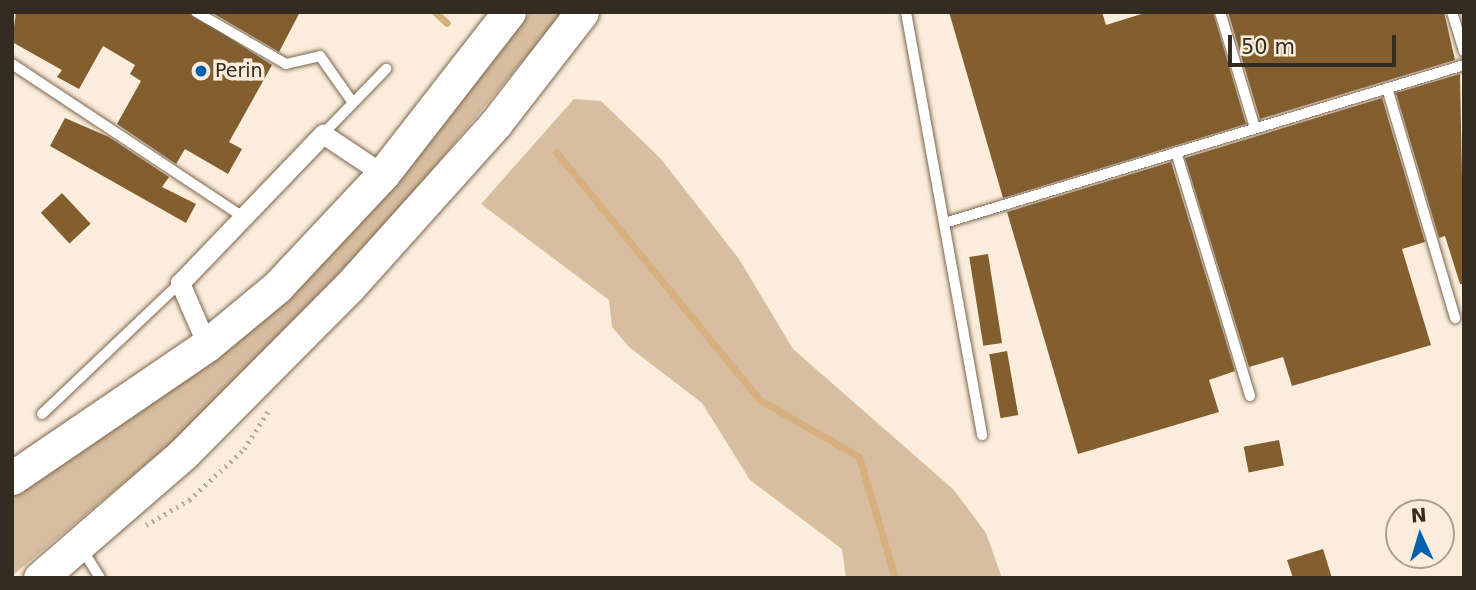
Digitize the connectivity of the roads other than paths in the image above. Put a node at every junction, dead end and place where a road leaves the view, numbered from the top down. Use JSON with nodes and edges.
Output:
{"nodes":[{"id":1,"x":196,"y":12,"type":"edge"},
{"id":2,"x":509,"y":12,"type":"edge"},
{"id":3,"x":582,"y":12,"type":"edge"},
{"id":4,"x":906,"y":12,"type":"edge"},
{"id":5,"x":1220,"y":12,"type":"edge"},
{"id":6,"x":1452,"y":12,"type":"edge"},
{"id":7,"x":1464,"y":51,"type":"edge"},
{"id":8,"x":12,"y":64,"type":"edge"},
{"id":9,"x":1464,"y":65,"type":"edge"},
{"id":10,"x":386,"y":69,"type":"dead end"},
{"id":11,"x":1387,"y":88,"type":"junction"},
{"id":12,"x":353,"y":103,"type":"junction"},
{"id":13,"x":1255,"y":128,"type":"junction"},
{"id":14,"x":323,"y":134,"type":"junction"},
{"id":15,"x":1176,"y":152,"type":"junction"},
{"id":16,"x":383,"y":174,"type":"junction"},
{"id":17,"x":243,"y":217,"type":"junction"},
{"id":18,"x":948,"y":222,"type":"junction"},
{"id":19,"x":180,"y":283,"type":"junction"},
{"id":20,"x":1455,"y":318,"type":"dead end"},
{"id":21,"x":207,"y":345,"type":"junction"},
{"id":22,"x":1250,"y":396,"type":"dead end"},
{"id":23,"x":42,"y":414,"type":"dead end"},
{"id":24,"x":982,"y":435,"type":"dead end"},
{"id":25,"x":12,"y":478,"type":"edge"},
{"id":26,"x":80,"y":545,"type":"junction"},
{"id":27,"x":40,"y":578,"type":"edge"},
{"id":28,"x":100,"y":578,"type":"edge"}],
"edges":[{"from":1,"to":12,"type":"lane"},
{"from":2,"to":16,"type":"highway"},
{"from":3,"to":26,"type":"highway"},
{"from":4,"to":18,"type":"lane"},
{"from":5,"to":13,"type":"lane"},
{"from":6,"to":7,"type":"lane"},
{"from":8,"to":17,"type":"lane"},
{"from":9,"to":11,"type":"lane"},
{"from":10,"to":12,"type":"lane"},
{"from":11,"to":13,"type":"lane"},
{"from":11,"to":20,"type":"lane"},
{"from":12,"to":14,"type":"lane"},
{"from":13,"to":15,"type":"lane"},
{"from":14,"to":16,"type":"street"},
{"from":14,"to":17,"type":"street"},
{"from":15,"to":18,"type":"lane"},
{"from":15,"to":22,"type":"lane"},
{"from":16,"to":21,"type":"highway"},
{"from":17,"to":19,"type":"street"},
{"from":18,"to":24,"type":"lane"},
{"from":19,"to":21,"type":"street"},
{"from":19,"to":23,"type":"lane"},
{"from":21,"to":25,"type":"highway"},
{"from":26,"to":27,"type":"highway"},
{"from":26,"to":28,"type":"lane"}]}
